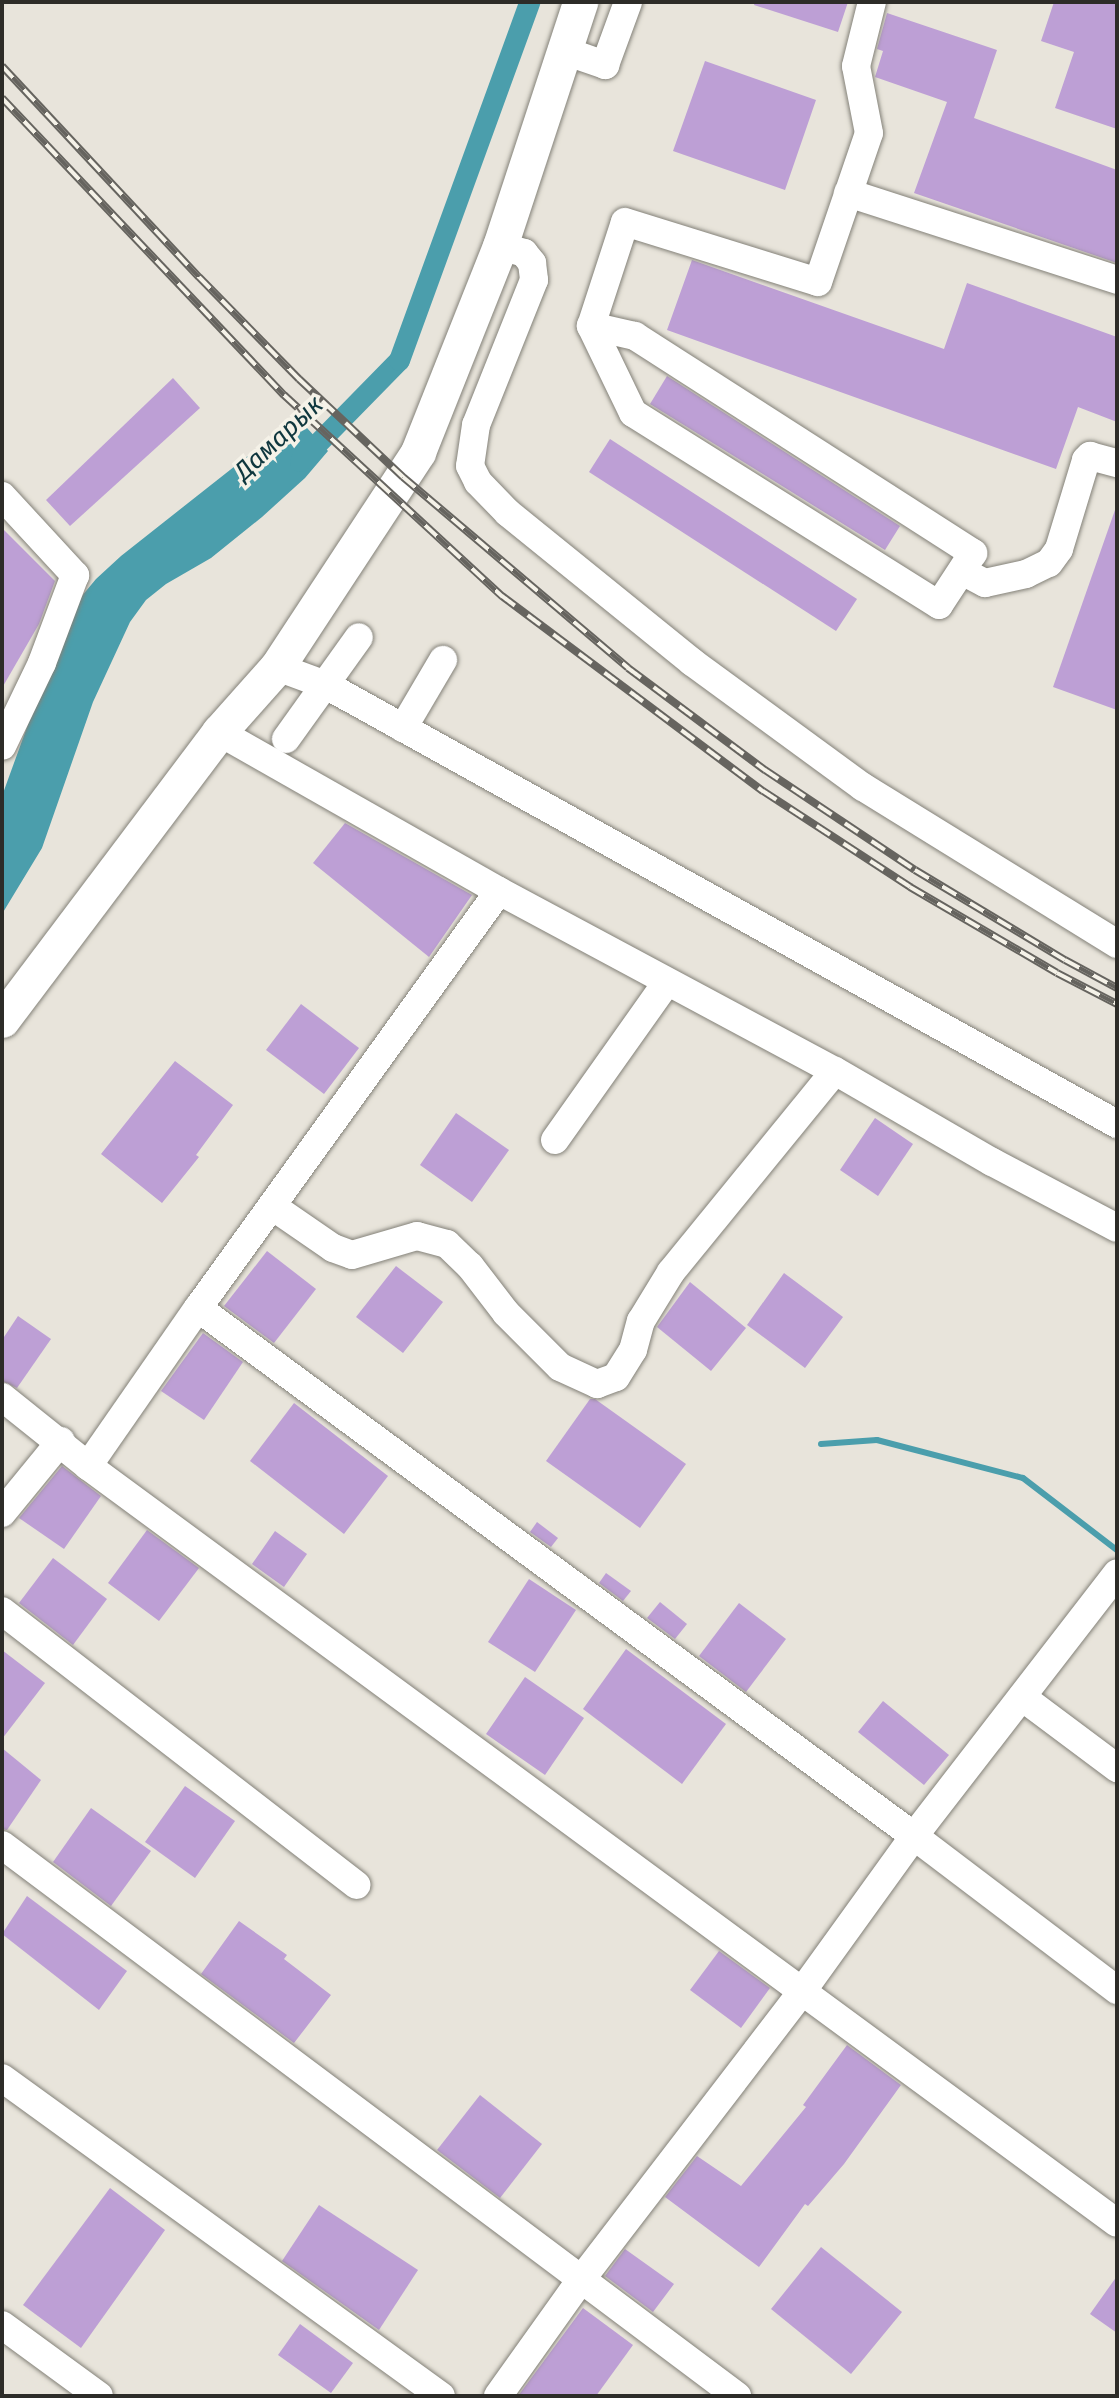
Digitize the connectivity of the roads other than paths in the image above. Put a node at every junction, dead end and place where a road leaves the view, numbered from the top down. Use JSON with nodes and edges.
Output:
{"nodes":[{"id":1,"x":579,"y":2,"type":"edge"},
{"id":2,"x":628,"y":2,"type":"edge"},
{"id":3,"x":872,"y":2,"type":"edge"},
{"id":4,"x":562,"y":50,"type":"junction"},
{"id":5,"x":848,"y":193,"type":"junction"},
{"id":6,"x":500,"y":246,"type":"junction"},
{"id":7,"x":1117,"y":280,"type":"edge"},
{"id":8,"x":591,"y":326,"type":"junction"},
{"id":9,"x":1117,"y":463,"type":"edge"},
{"id":10,"x":2,"y":496,"type":"edge"},
{"id":11,"x":962,"y":571,"type":"junction"},
{"id":12,"x":359,"y":637,"type":"dead end"},
{"id":13,"x":443,"y":660,"type":"dead end"},
{"id":14,"x":277,"y":667,"type":"junction"},
{"id":15,"x":326,"y":685,"type":"junction"},
{"id":16,"x":403,"y":728,"type":"junction"},
{"id":17,"x":219,"y":732,"type":"junction"},
{"id":18,"x":286,"y":738,"type":"dead end"},
{"id":19,"x":2,"y":746,"type":"edge"},
{"id":20,"x":499,"y":891,"type":"junction"},
{"id":21,"x":1117,"y":944,"type":"edge"},
{"id":22,"x":666,"y":983,"type":"junction"},
{"id":23,"x":2,"y":1020,"type":"edge"},
{"id":24,"x":835,"y":1071,"type":"junction"},
{"id":25,"x":1117,"y":1124,"type":"edge"},
{"id":26,"x":555,"y":1140,"type":"dead end"},
{"id":27,"x":272,"y":1206,"type":"junction"},
{"id":28,"x":1117,"y":1228,"type":"edge"},
{"id":29,"x":198,"y":1308,"type":"junction"},
{"id":30,"x":2,"y":1396,"type":"edge"},
{"id":31,"x":61,"y":1441,"type":"junction"},
{"id":32,"x":89,"y":1466,"type":"junction"},
{"id":33,"x":2,"y":1513,"type":"edge"},
{"id":34,"x":1117,"y":1573,"type":"edge"},
{"id":35,"x":2,"y":1611,"type":"edge"},
{"id":36,"x":1022,"y":1697,"type":"junction"},
{"id":37,"x":1117,"y":1768,"type":"edge"},
{"id":38,"x":914,"y":1836,"type":"junction"},
{"id":39,"x":2,"y":1845,"type":"edge"},
{"id":40,"x":357,"y":1885,"type":"dead end"},
{"id":41,"x":803,"y":1990,"type":"junction"},
{"id":42,"x":1117,"y":1990,"type":"edge"},
{"id":43,"x":2,"y":2078,"type":"edge"},
{"id":44,"x":1117,"y":2223,"type":"edge"},
{"id":45,"x":580,"y":2281,"type":"junction"},
{"id":46,"x":2,"y":2325,"type":"edge"},
{"id":47,"x":99,"y":2396,"type":"edge"},
{"id":48,"x":441,"y":2396,"type":"edge"},
{"id":49,"x":498,"y":2396,"type":"edge"},
{"id":50,"x":737,"y":2396,"type":"edge"}],
"edges":[{"from":1,"to":4,"type":"main road"},
{"from":2,"to":4,"type":"street"},
{"from":3,"to":5,"type":"street"},
{"from":4,"to":6,"type":"main road"},
{"from":5,"to":7,"type":"street"},
{"from":5,"to":8,"type":"street"},
{"from":6,"to":14,"type":"main road"},
{"from":6,"to":21,"type":"street"},
{"from":8,"to":11,"type":"street"},
{"from":8,"to":11,"type":"street"},
{"from":9,"to":11,"type":"street"},
{"from":10,"to":19,"type":"street"},
{"from":12,"to":15,"type":"street"},
{"from":13,"to":16,"type":"street"},
{"from":14,"to":15,"type":"street"},
{"from":14,"to":17,"type":"main road"},
{"from":15,"to":16,"type":"street"},
{"from":15,"to":18,"type":"street"},
{"from":16,"to":25,"type":"street"},
{"from":17,"to":20,"type":"street"},
{"from":17,"to":23,"type":"main road"},
{"from":20,"to":22,"type":"street"},
{"from":20,"to":27,"type":"street"},
{"from":22,"to":24,"type":"street"},
{"from":22,"to":26,"type":"street"},
{"from":24,"to":27,"type":"street"},
{"from":24,"to":28,"type":"street"},
{"from":27,"to":29,"type":"street"},
{"from":29,"to":32,"type":"street"},
{"from":29,"to":38,"type":"street"},
{"from":30,"to":31,"type":"street"},
{"from":31,"to":32,"type":"street"},
{"from":31,"to":33,"type":"street"},
{"from":32,"to":41,"type":"street"},
{"from":34,"to":36,"type":"street"},
{"from":35,"to":40,"type":"street"},
{"from":36,"to":37,"type":"street"},
{"from":36,"to":38,"type":"street"},
{"from":38,"to":41,"type":"street"},
{"from":38,"to":42,"type":"street"},
{"from":39,"to":45,"type":"street"},
{"from":41,"to":44,"type":"street"},
{"from":41,"to":45,"type":"street"},
{"from":43,"to":48,"type":"street"},
{"from":45,"to":49,"type":"street"},
{"from":45,"to":50,"type":"street"},
{"from":46,"to":47,"type":"street"}]}
